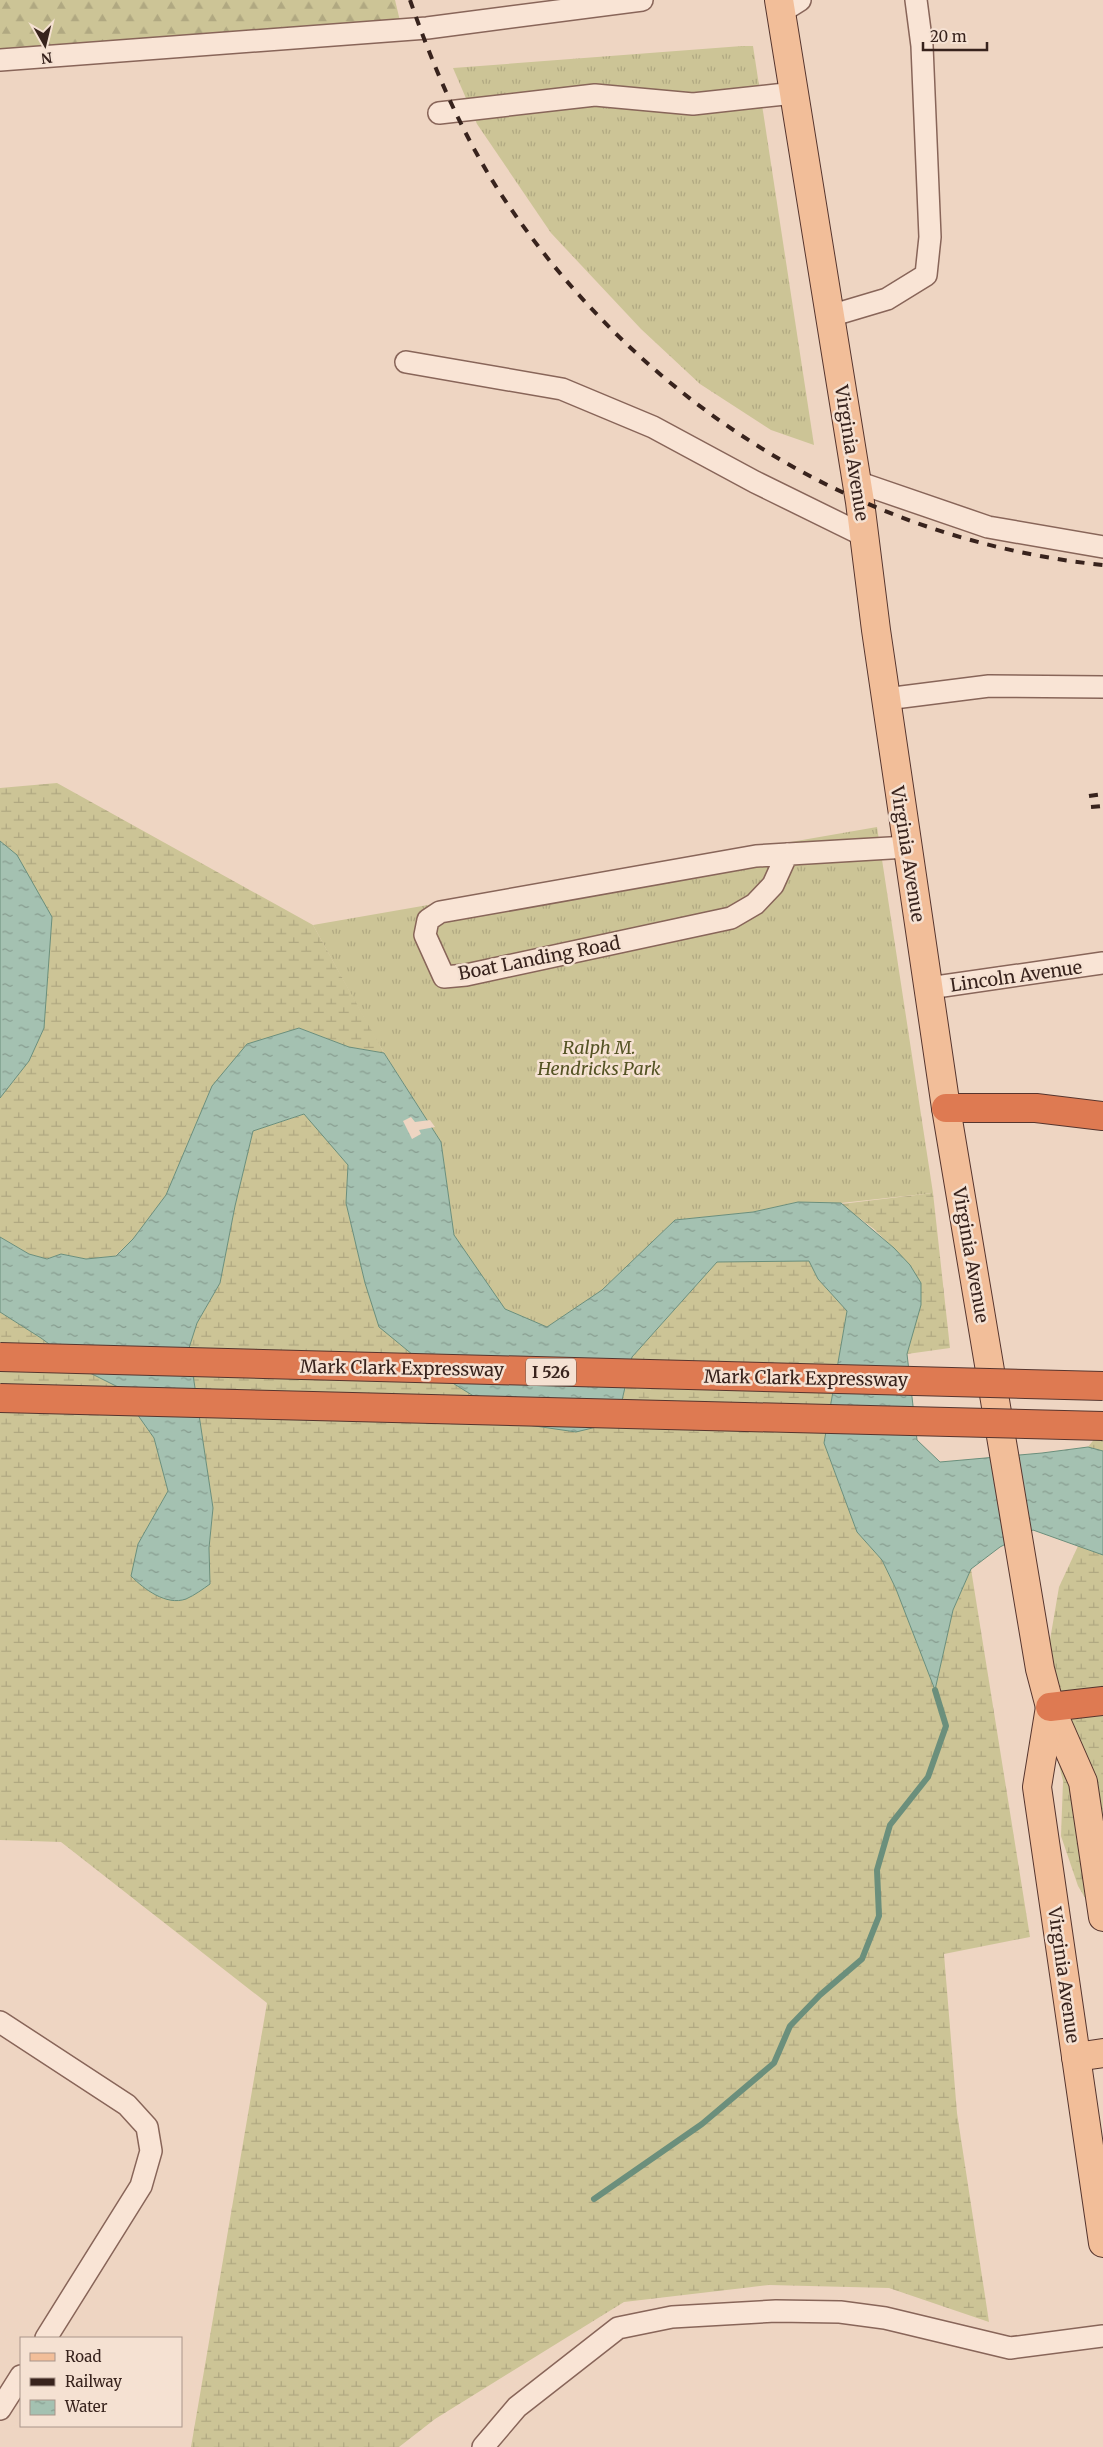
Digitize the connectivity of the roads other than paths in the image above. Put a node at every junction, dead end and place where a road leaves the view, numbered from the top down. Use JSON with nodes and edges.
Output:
{"nodes":[{"id":1,"x":642,"y":0,"type":"edge"},
{"id":2,"x":916,"y":0,"type":"edge"},
{"id":3,"x":787,"y":4,"type":"edge"},
{"id":4,"x":0,"y":60,"type":"edge"},
{"id":5,"x":794,"y":93,"type":"junction"},
{"id":6,"x":438,"y":113,"type":"dead end"},
{"id":7,"x":830,"y":316,"type":"junction"},
{"id":8,"x":406,"y":362,"type":"dead end"},
{"id":9,"x":857,"y":482,"type":"junction"},
{"id":10,"x":865,"y":536,"type":"junction"},
{"id":11,"x":1103,"y":547,"type":"edge"},
{"id":12,"x":1103,"y":688,"type":"edge"},
{"id":13,"x":886,"y":699,"type":"junction"},
{"id":14,"x":907,"y":848,"type":"junction"},
{"id":15,"x":787,"y":854,"type":"junction"},
{"id":16,"x":1103,"y":963,"type":"edge"},
{"id":17,"x":929,"y":988,"type":"junction"},
{"id":18,"x":946,"y":1108,"type":"junction"},
{"id":19,"x":1103,"y":1116,"type":"edge"},
{"id":20,"x":0,"y":1357,"type":"edge"},
{"id":21,"x":1103,"y":1386,"type":"edge"},
{"id":22,"x":0,"y":1398,"type":"edge"},
{"id":23,"x":1103,"y":1426,"type":"edge"},
{"id":24,"x":1103,"y":1701,"type":"edge"},
{"id":25,"x":1050,"y":1707,"type":"junction"},
{"id":26,"x":1103,"y":1917,"type":"edge"},
{"id":27,"x":0,"y":2022,"type":"edge"},
{"id":28,"x":1103,"y":2053,"type":"edge"},
{"id":29,"x":1076,"y":2057,"type":"junction"},
{"id":30,"x":1103,"y":2243,"type":"edge"},
{"id":31,"x":1103,"y":2336,"type":"edge"},
{"id":32,"x":47,"y":2337,"type":"edge"},
{"id":33,"x":20,"y":2378,"type":"edge"},
{"id":34,"x":0,"y":2409,"type":"edge"},
{"id":35,"x":483,"y":2447,"type":"edge"}],
"edges":[{"from":1,"to":4,"type":"street"},
{"from":2,"to":7,"type":"street"},
{"from":3,"to":5,"type":"main road","name":"Virginia Avenue"},
{"from":5,"to":6,"type":"street"},
{"from":5,"to":7,"type":"main road","name":"Virginia Avenue"},
{"from":7,"to":9,"type":"main road","name":"Virginia Avenue"},
{"from":8,"to":10,"type":"street"},
{"from":9,"to":10,"type":"main road","name":"Virginia Avenue"},
{"from":9,"to":11,"type":"street"},
{"from":10,"to":13,"type":"main road","name":"Virginia Avenue"},
{"from":12,"to":13,"type":"street"},
{"from":13,"to":14,"type":"main road","name":"Virginia Avenue"},
{"from":14,"to":15,"type":"street","name":"Boat Landing Road"},
{"from":14,"to":17,"type":"main road","name":"Virginia Avenue"},
{"from":15,"to":15,"type":"street","name":"Boat Landing Road"},
{"from":16,"to":17,"type":"street","name":"Lincoln Avenue"},
{"from":17,"to":18,"type":"main road","name":"Virginia Avenue"},
{"from":18,"to":19,"type":"highway"},
{"from":18,"to":25,"type":"main road","name":"Virginia Avenue","bridge":true},
{"from":20,"to":21,"type":"highway","name":"Mark Clark Expressway","number":"I 526","bridge":true},
{"from":22,"to":23,"type":"highway","number":"I 526","bridge":true},
{"from":24,"to":25,"type":"highway"},
{"from":25,"to":26,"type":"main road","name":"Virginia Avenue"},
{"from":25,"to":29,"type":"main road","name":"Virginia Avenue"},
{"from":27,"to":32,"type":"street"},
{"from":28,"to":29,"type":"main road"},
{"from":29,"to":30,"type":"main road","name":"Virginia Avenue"},
{"from":31,"to":35,"type":"street"},
{"from":33,"to":34,"type":"street"}]}
